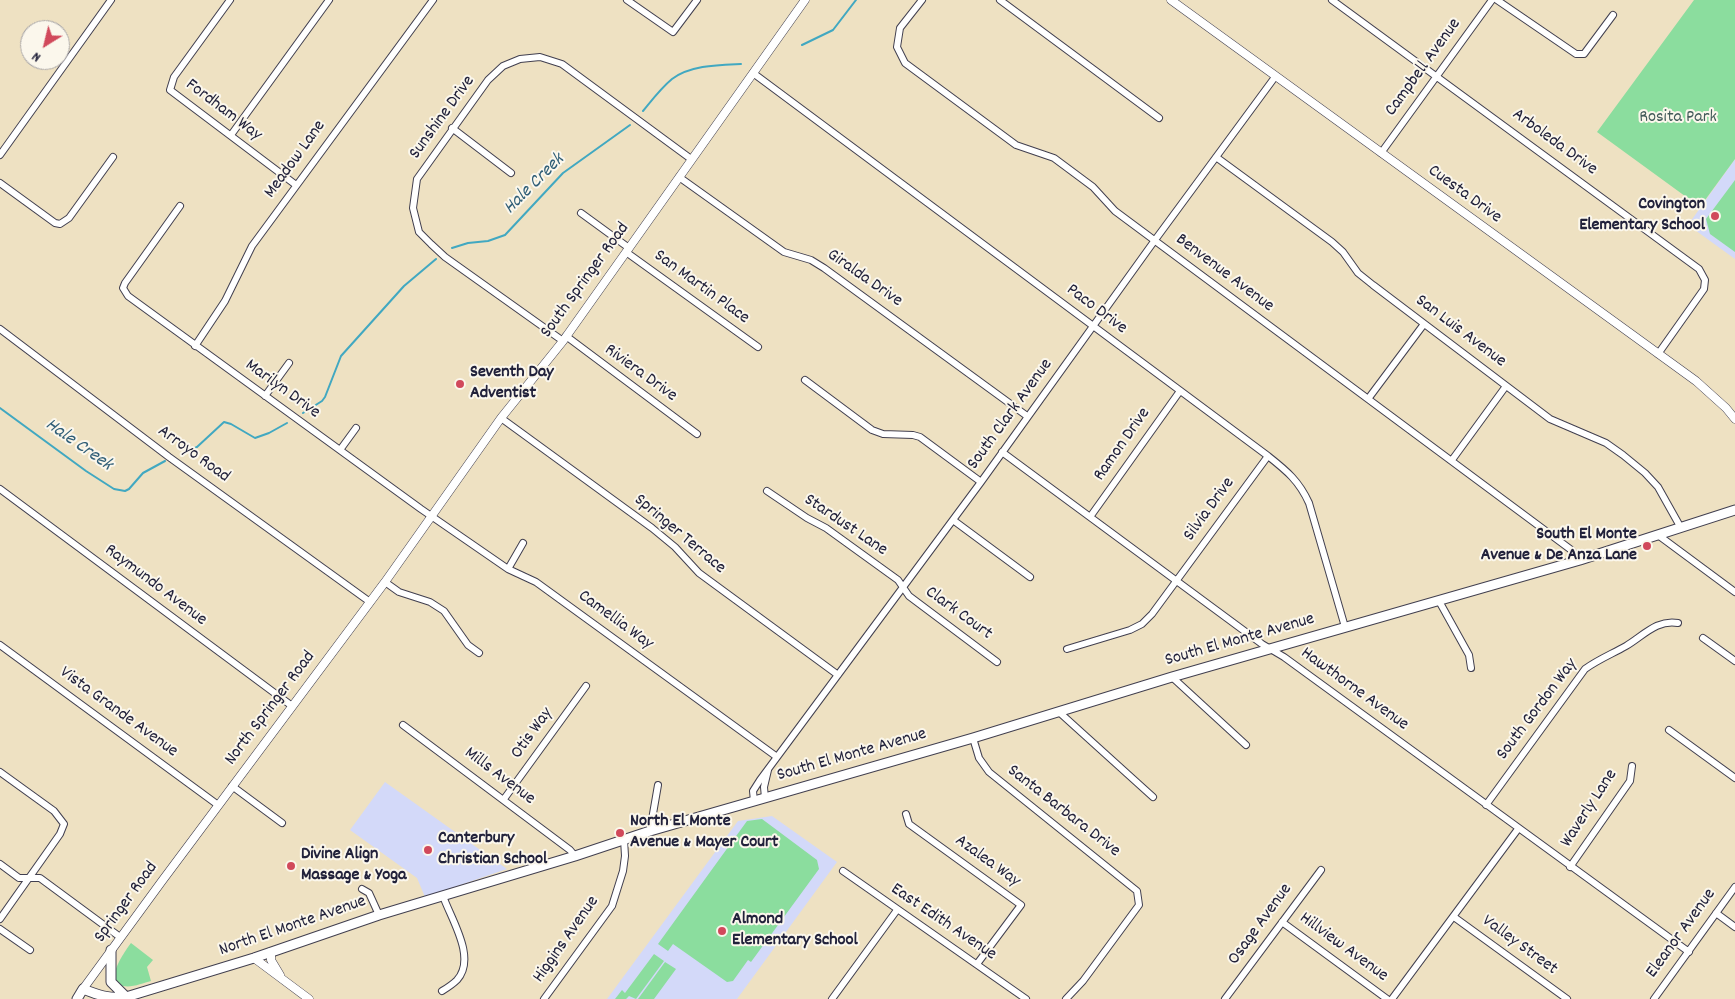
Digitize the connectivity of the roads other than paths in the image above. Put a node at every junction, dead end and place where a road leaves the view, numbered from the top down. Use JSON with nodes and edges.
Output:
{"nodes":[{"id":1,"x":112,"y":0,"type":"edge"},
{"id":2,"x":230,"y":0,"type":"edge"},
{"id":3,"x":329,"y":0,"type":"edge"},
{"id":4,"x":433,"y":0,"type":"edge"},
{"id":5,"x":627,"y":0,"type":"edge"},
{"id":6,"x":697,"y":0,"type":"edge"},
{"id":7,"x":805,"y":0,"type":"edge"},
{"id":8,"x":922,"y":0,"type":"edge"},
{"id":9,"x":1000,"y":0,"type":"edge"},
{"id":10,"x":1171,"y":0,"type":"edge"},
{"id":11,"x":1332,"y":0,"type":"edge"},
{"id":12,"x":1492,"y":0,"type":"edge"},
{"id":13,"x":1497,"y":0,"type":"edge"},
{"id":14,"x":1613,"y":15,"type":"dead end"},
{"id":15,"x":752,"y":73,"type":"junction"},
{"id":16,"x":1437,"y":76,"type":"junction"},
{"id":17,"x":1275,"y":77,"type":"junction"},
{"id":18,"x":1159,"y":118,"type":"dead end"},
{"id":19,"x":452,"y":128,"type":"junction"},
{"id":20,"x":231,"y":135,"type":"junction"},
{"id":21,"x":1381,"y":153,"type":"junction"},
{"id":22,"x":0,"y":155,"type":"edge"},
{"id":23,"x":114,"y":157,"type":"dead end"},
{"id":24,"x":1216,"y":157,"type":"junction"},
{"id":25,"x":691,"y":159,"type":"junction"},
{"id":26,"x":511,"y":173,"type":"dead end"},
{"id":27,"x":679,"y":177,"type":"junction"},
{"id":28,"x":0,"y":183,"type":"edge"},
{"id":29,"x":296,"y":185,"type":"junction"},
{"id":30,"x":180,"y":206,"type":"dead end"},
{"id":31,"x":581,"y":213,"type":"dead end"},
{"id":32,"x":1155,"y":240,"type":"junction"},
{"id":33,"x":627,"y":250,"type":"junction"},
{"id":34,"x":1424,"y":324,"type":"junction"},
{"id":35,"x":1093,"y":326,"type":"junction"},
{"id":36,"x":0,"y":329,"type":"edge"},
{"id":37,"x":564,"y":339,"type":"junction"},
{"id":38,"x":195,"y":346,"type":"junction"},
{"id":39,"x":758,"y":348,"type":"dead end"},
{"id":40,"x":1658,"y":354,"type":"junction"},
{"id":41,"x":289,"y":363,"type":"dead end"},
{"id":42,"x":805,"y":380,"type":"dead end"},
{"id":43,"x":1506,"y":386,"type":"junction"},
{"id":44,"x":1180,"y":391,"type":"junction"},
{"id":45,"x":265,"y":396,"type":"junction"},
{"id":46,"x":1368,"y":399,"type":"junction"},
{"id":47,"x":1027,"y":416,"type":"junction"},
{"id":48,"x":501,"y":418,"type":"junction"},
{"id":49,"x":1735,"y":419,"type":"edge"},
{"id":50,"x":356,"y":428,"type":"dead end"},
{"id":51,"x":697,"y":434,"type":"dead end"},
{"id":52,"x":340,"y":450,"type":"junction"},
{"id":53,"x":1002,"y":452,"type":"junction"},
{"id":54,"x":1268,"y":456,"type":"junction"},
{"id":55,"x":1452,"y":460,"type":"junction"},
{"id":56,"x":981,"y":482,"type":"junction"},
{"id":57,"x":0,"y":489,"type":"edge"},
{"id":58,"x":767,"y":491,"type":"dead end"},
{"id":59,"x":1735,"y":510,"type":"edge"},
{"id":60,"x":432,"y":516,"type":"junction"},
{"id":61,"x":1090,"y":517,"type":"junction"},
{"id":62,"x":953,"y":520,"type":"junction"},
{"id":63,"x":1681,"y":528,"type":"junction"},
{"id":64,"x":1658,"y":535,"type":"junction"},
{"id":65,"x":523,"y":543,"type":"dead end"},
{"id":66,"x":1580,"y":560,"type":"junction"},
{"id":67,"x":508,"y":569,"type":"junction"},
{"id":68,"x":1030,"y":577,"type":"dead end"},
{"id":69,"x":1176,"y":581,"type":"junction"},
{"id":70,"x":384,"y":582,"type":"junction"},
{"id":71,"x":903,"y":588,"type":"junction"},
{"id":72,"x":1735,"y":592,"type":"edge"},
{"id":73,"x":1439,"y":600,"type":"junction"},
{"id":74,"x":370,"y":602,"type":"junction"},
{"id":75,"x":1678,"y":623,"type":"dead end"},
{"id":76,"x":1345,"y":627,"type":"junction"},
{"id":77,"x":1703,"y":638,"type":"dead end"},
{"id":78,"x":0,"y":645,"type":"edge"},
{"id":79,"x":1067,"y":649,"type":"dead end"},
{"id":80,"x":1271,"y":649,"type":"junction"},
{"id":81,"x":479,"y":653,"type":"dead end"},
{"id":82,"x":1735,"y":661,"type":"edge"},
{"id":83,"x":997,"y":662,"type":"dead end"},
{"id":84,"x":1470,"y":668,"type":"dead end"},
{"id":85,"x":838,"y":675,"type":"junction"},
{"id":86,"x":1172,"y":676,"type":"junction"},
{"id":87,"x":586,"y":686,"type":"dead end"},
{"id":88,"x":292,"y":706,"type":"junction"},
{"id":89,"x":1059,"y":712,"type":"junction"},
{"id":90,"x":403,"y":725,"type":"dead end"},
{"id":91,"x":1669,"y":730,"type":"dead end"},
{"id":92,"x":973,"y":738,"type":"junction"},
{"id":93,"x":1246,"y":745,"type":"dead end"},
{"id":94,"x":777,"y":757,"type":"junction"},
{"id":95,"x":1632,"y":766,"type":"dead end"},
{"id":96,"x":768,"y":769,"type":"junction"},
{"id":97,"x":0,"y":772,"type":"edge"},
{"id":98,"x":1735,"y":778,"type":"edge"},
{"id":99,"x":658,"y":785,"type":"dead end"},
{"id":100,"x":232,"y":786,"type":"junction"},
{"id":101,"x":1153,"y":797,"type":"dead end"},
{"id":102,"x":765,"y":798,"type":"junction"},
{"id":103,"x":504,"y":799,"type":"junction"},
{"id":104,"x":754,"y":801,"type":"junction"},
{"id":105,"x":218,"y":805,"type":"junction"},
{"id":106,"x":1486,"y":805,"type":"junction"},
{"id":107,"x":906,"y":814,"type":"dead end"},
{"id":108,"x":282,"y":823,"type":"dead end"},
{"id":109,"x":1518,"y":829,"type":"junction"},
{"id":110,"x":650,"y":831,"type":"junction"},
{"id":111,"x":196,"y":835,"type":"joint"},
{"id":112,"x":624,"y":840,"type":"junction"},
{"id":113,"x":575,"y":856,"type":"junction"},
{"id":114,"x":0,"y":864,"type":"edge"},
{"id":115,"x":1570,"y":866,"type":"junction"},
{"id":116,"x":1321,"y":870,"type":"dead end"},
{"id":117,"x":842,"y":871,"type":"dead end"},
{"id":118,"x":30,"y":878,"type":"junction"},
{"id":119,"x":1735,"y":887,"type":"edge"},
{"id":120,"x":362,"y":889,"type":"dead end"},
{"id":121,"x":444,"y":896,"type":"junction"},
{"id":122,"x":897,"y":910,"type":"junction"},
{"id":123,"x":1716,"y":913,"type":"junction"},
{"id":124,"x":379,"y":915,"type":"junction"},
{"id":125,"x":1454,"y":917,"type":"junction"},
{"id":126,"x":0,"y":919,"type":"edge"},
{"id":127,"x":1282,"y":922,"type":"junction"},
{"id":128,"x":1735,"y":927,"type":"edge"},
{"id":129,"x":0,"y":929,"type":"edge"},
{"id":130,"x":120,"y":937,"type":"junction"},
{"id":131,"x":30,"y":950,"type":"dead end"},
{"id":132,"x":111,"y":950,"type":"junction"},
{"id":133,"x":271,"y":952,"type":"junction"},
{"id":134,"x":1689,"y":952,"type":"junction"},
{"id":135,"x":254,"y":958,"type":"junction"},
{"id":136,"x":977,"y":964,"type":"junction"},
{"id":137,"x":284,"y":980,"type":"junction"},
{"id":138,"x":83,"y":989,"type":"junction"},
{"id":139,"x":442,"y":991,"type":"dead end"},
{"id":140,"x":125,"y":998,"type":"edge"},
{"id":141,"x":76,"y":999,"type":"edge"},
{"id":142,"x":309,"y":999,"type":"edge"},
{"id":143,"x":544,"y":999,"type":"edge"},
{"id":144,"x":832,"y":999,"type":"edge"},
{"id":145,"x":1026,"y":999,"type":"edge"},
{"id":146,"x":1066,"y":999,"type":"edge"},
{"id":147,"x":1225,"y":999,"type":"edge"},
{"id":148,"x":1387,"y":999,"type":"edge"},
{"id":149,"x":1392,"y":999,"type":"edge"},
{"id":150,"x":1567,"y":999,"type":"edge"},
{"id":151,"x":1654,"y":999,"type":"edge"}],
"edges":[{"from":1,"to":22,"type":"street"},
{"from":2,"to":20,"type":"street","name":"Fordham Way"},
{"from":3,"to":20,"type":"street"},
{"from":4,"to":29,"type":"street","name":"Meadow Lane"},
{"from":5,"to":6,"type":"street"},
{"from":7,"to":15,"type":"street","name":"South Springer Road"},
{"from":8,"to":32,"type":"street","name":"Benvenue Avenue"},
{"from":9,"to":18,"type":"street"},
{"from":10,"to":17,"type":"street","name":"Cuesta Drive"},
{"from":11,"to":16,"type":"street","name":"Arboleda Drive"},
{"from":12,"to":16,"type":"street","name":"Campbell Avenue"},
{"from":13,"to":14,"type":"street"},
{"from":15,"to":25,"type":"street","name":"South Springer Road"},
{"from":15,"to":35,"type":"street","name":"Paco Drive"},
{"from":16,"to":21,"type":"street","name":"Campbell Avenue"},
{"from":16,"to":40,"type":"street","name":"Arboleda Drive"},
{"from":17,"to":21,"type":"street","name":"Cuesta Drive"},
{"from":17,"to":24,"type":"street","name":"South Clark Avenue"},
{"from":19,"to":25,"type":"street","name":"Sunshine Drive"},
{"from":19,"to":26,"type":"street"},
{"from":19,"to":37,"type":"street","name":"Sunshine Drive"},
{"from":20,"to":29,"type":"street","name":"Fordham Way"},
{"from":21,"to":40,"type":"street","name":"Cuesta Drive"},
{"from":23,"to":28,"type":"street"},
{"from":24,"to":32,"type":"street","name":"South Clark Avenue"},
{"from":24,"to":34,"type":"street","name":"San Luis Avenue"},
{"from":25,"to":27,"type":"street","name":"South Springer Road"},
{"from":27,"to":33,"type":"street","name":"South Springer Road"},
{"from":27,"to":47,"type":"street","name":"Giralda Drive"},
{"from":29,"to":38,"type":"street","name":"Meadow Lane"},
{"from":30,"to":38,"type":"street","name":"Marilyn Drive"},
{"from":31,"to":33,"type":"street","name":"San Martin Place"},
{"from":32,"to":35,"type":"street","name":"South Clark Avenue"},
{"from":32,"to":46,"type":"street","name":"Benvenue Avenue"},
{"from":33,"to":37,"type":"street","name":"South Springer Road"},
{"from":33,"to":39,"type":"street","name":"San Martin Place"},
{"from":34,"to":43,"type":"street","name":"San Luis Avenue"},
{"from":34,"to":46,"type":"street"},
{"from":35,"to":44,"type":"street","name":"Paco Drive"},
{"from":35,"to":47,"type":"street","name":"South Clark Avenue"},
{"from":36,"to":74,"type":"street","name":"Arroyo Road"},
{"from":37,"to":48,"type":"street","name":"South Springer Road"},
{"from":37,"to":51,"type":"street","name":"Riviera Drive"},
{"from":38,"to":45,"type":"street","name":"Marilyn Drive"},
{"from":40,"to":49,"type":"street","name":"Cuesta Drive"},
{"from":41,"to":45,"type":"street"},
{"from":42,"to":56,"type":"street"},
{"from":43,"to":55,"type":"street"},
{"from":43,"to":63,"type":"street","name":"San Luis Avenue"},
{"from":44,"to":54,"type":"street","name":"Paco Drive"},
{"from":44,"to":61,"type":"street","name":"Ramon Drive"},
{"from":45,"to":52,"type":"street","name":"Marilyn Drive"},
{"from":46,"to":55,"type":"street","name":"Benvenue Avenue"},
{"from":47,"to":53,"type":"street","name":"South Clark Avenue"},
{"from":48,"to":60,"type":"street","name":"South Springer Road"},
{"from":48,"to":85,"type":"street","name":"Springer Terrace"},
{"from":50,"to":52,"type":"street"},
{"from":52,"to":60,"type":"street","name":"Marilyn Drive"},
{"from":53,"to":56,"type":"street","name":"South Clark Avenue"},
{"from":53,"to":61,"type":"street","name":"Hawthorne Avenue"},
{"from":54,"to":69,"type":"street","name":"Silvia Drive"},
{"from":54,"to":76,"type":"street","name":"Paco Drive"},
{"from":55,"to":66,"type":"street","name":"Benvenue Avenue"},
{"from":56,"to":62,"type":"street","name":"South Clark Avenue"},
{"from":57,"to":88,"type":"street","name":"Raymundo Avenue"},
{"from":58,"to":71,"type":"street","name":"Stardust Lane"},
{"from":59,"to":63,"type":"main road","name":"South El Monte Avenue"},
{"from":60,"to":67,"type":"street","name":"Camellia Way"},
{"from":60,"to":70,"type":"street","name":"South Springer Road"},
{"from":61,"to":69,"type":"street","name":"Hawthorne Avenue"},
{"from":62,"to":68,"type":"street"},
{"from":62,"to":71,"type":"street","name":"South Clark Avenue"},
{"from":63,"to":64,"type":"main road","name":"South El Monte Avenue"},
{"from":64,"to":66,"type":"main road","name":"South El Monte Avenue"},
{"from":64,"to":72,"type":"street"},
{"from":65,"to":67,"type":"street"},
{"from":66,"to":73,"type":"main road","name":"South El Monte Avenue"},
{"from":67,"to":94,"type":"street","name":"Camellia Way"},
{"from":69,"to":79,"type":"street","name":"Silvia Drive"},
{"from":69,"to":80,"type":"street","name":"Hawthorne Avenue"},
{"from":70,"to":74,"type":"street","name":"South Springer Road"},
{"from":70,"to":81,"type":"street"},
{"from":71,"to":83,"type":"street","name":"Clark Court"},
{"from":71,"to":85,"type":"street","name":"South Clark Avenue"},
{"from":73,"to":76,"type":"main road","name":"South El Monte Avenue"},
{"from":73,"to":84,"type":"street"},
{"from":74,"to":88,"type":"street","name":"North Springer Road"},
{"from":75,"to":106,"type":"street","name":"South Gordon Way"},
{"from":76,"to":80,"type":"main road","name":"South El Monte Avenue"},
{"from":77,"to":82,"type":"street"},
{"from":78,"to":105,"type":"street","name":"Vista Grande Avenue"},
{"from":80,"to":86,"type":"main road","name":"South El Monte Avenue"},
{"from":80,"to":106,"type":"street","name":"Hawthorne Avenue"},
{"from":85,"to":94,"type":"street","name":"South Clark Avenue"},
{"from":86,"to":89,"type":"main road","name":"South El Monte Avenue"},
{"from":86,"to":93,"type":"street"},
{"from":87,"to":103,"type":"street","name":"Otis Way"},
{"from":88,"to":100,"type":"street","name":"North Springer Road"},
{"from":89,"to":92,"type":"main road","name":"South El Monte Avenue"},
{"from":89,"to":101,"type":"street"},
{"from":90,"to":103,"type":"street","name":"Mills Avenue"},
{"from":91,"to":98,"type":"street"},
{"from":92,"to":102,"type":"main road","name":"South El Monte Avenue"},
{"from":92,"to":146,"type":"street","name":"Santa Barbara Drive"},
{"from":94,"to":96,"type":"street","name":"South Clark Avenue"},
{"from":95,"to":115,"type":"street","name":"Waverly Lane"},
{"from":96,"to":102,"type":"street","name":"South Clark Avenue"},
{"from":96,"to":104,"type":"street","name":"South Clark Avenue"},
{"from":97,"to":118,"type":"street"},
{"from":99,"to":110,"type":"street"},
{"from":100,"to":105,"type":"street","name":"North Springer Road"},
{"from":100,"to":108,"type":"street"},
{"from":102,"to":104,"type":"main road","name":"South El Monte Avenue"},
{"from":103,"to":113,"type":"street","name":"Mills Avenue"},
{"from":104,"to":110,"type":"main road","name":"North El Monte Avenue"},
{"from":105,"to":111,"type":"street","name":"North Springer Road"},
{"from":106,"to":109,"type":"street","name":"Hawthorne Avenue"},
{"from":107,"to":136,"type":"street","name":"Azalea Way"},
{"from":109,"to":115,"type":"street","name":"Hawthorne Avenue"},
{"from":109,"to":125,"type":"street"},
{"from":110,"to":112,"type":"main road","name":"North El Monte Avenue"},
{"from":111,"to":130,"type":"street","name":"Springer Road"},
{"from":112,"to":113,"type":"main road","name":"North El Monte Avenue"},
{"from":112,"to":143,"type":"street","name":"Higgins Avenue"},
{"from":113,"to":121,"type":"main road","name":"North El Monte Avenue"},
{"from":114,"to":118,"type":"street"},
{"from":115,"to":134,"type":"street","name":"Hawthorne Avenue"},
{"from":116,"to":127,"type":"street","name":"Osage Avenue"},
{"from":117,"to":122,"type":"street","name":"East Edith Avenue"},
{"from":118,"to":126,"type":"street"},
{"from":118,"to":130,"type":"street"},
{"from":119,"to":123,"type":"street","name":"Eleanor Avenue"},
{"from":120,"to":124,"type":"street"},
{"from":121,"to":124,"type":"main road","name":"North El Monte Avenue"},
{"from":121,"to":139,"type":"street"},
{"from":122,"to":136,"type":"street","name":"East Edith Avenue"},
{"from":122,"to":144,"type":"street"},
{"from":123,"to":128,"type":"street"},
{"from":123,"to":134,"type":"street","name":"Eleanor Avenue"},
{"from":124,"to":133,"type":"main road","name":"North El Monte Avenue"},
{"from":125,"to":149,"type":"street"},
{"from":125,"to":150,"type":"street","name":"Valley Street"},
{"from":127,"to":147,"type":"street","name":"Osage Avenue"},
{"from":127,"to":148,"type":"street","name":"Hillview Avenue"},
{"from":129,"to":131,"type":"street"},
{"from":130,"to":132,"type":"street","name":"Springer Road"},
{"from":132,"to":138,"type":"street","name":"Springer Road"},
{"from":132,"to":140,"type":"main road"},
{"from":133,"to":135,"type":"main road","name":"North El Monte Avenue"},
{"from":133,"to":137,"type":"street"},
{"from":134,"to":151,"type":"street","name":"Eleanor Avenue"},
{"from":135,"to":137,"type":"street"},
{"from":135,"to":140,"type":"main road","name":"North El Monte Avenue"},
{"from":136,"to":145,"type":"street","name":"East Edith Avenue"},
{"from":137,"to":142,"type":"street"},
{"from":138,"to":140,"type":"main road","name":"North El Monte Avenue"},
{"from":138,"to":141,"type":"main road"}]}
